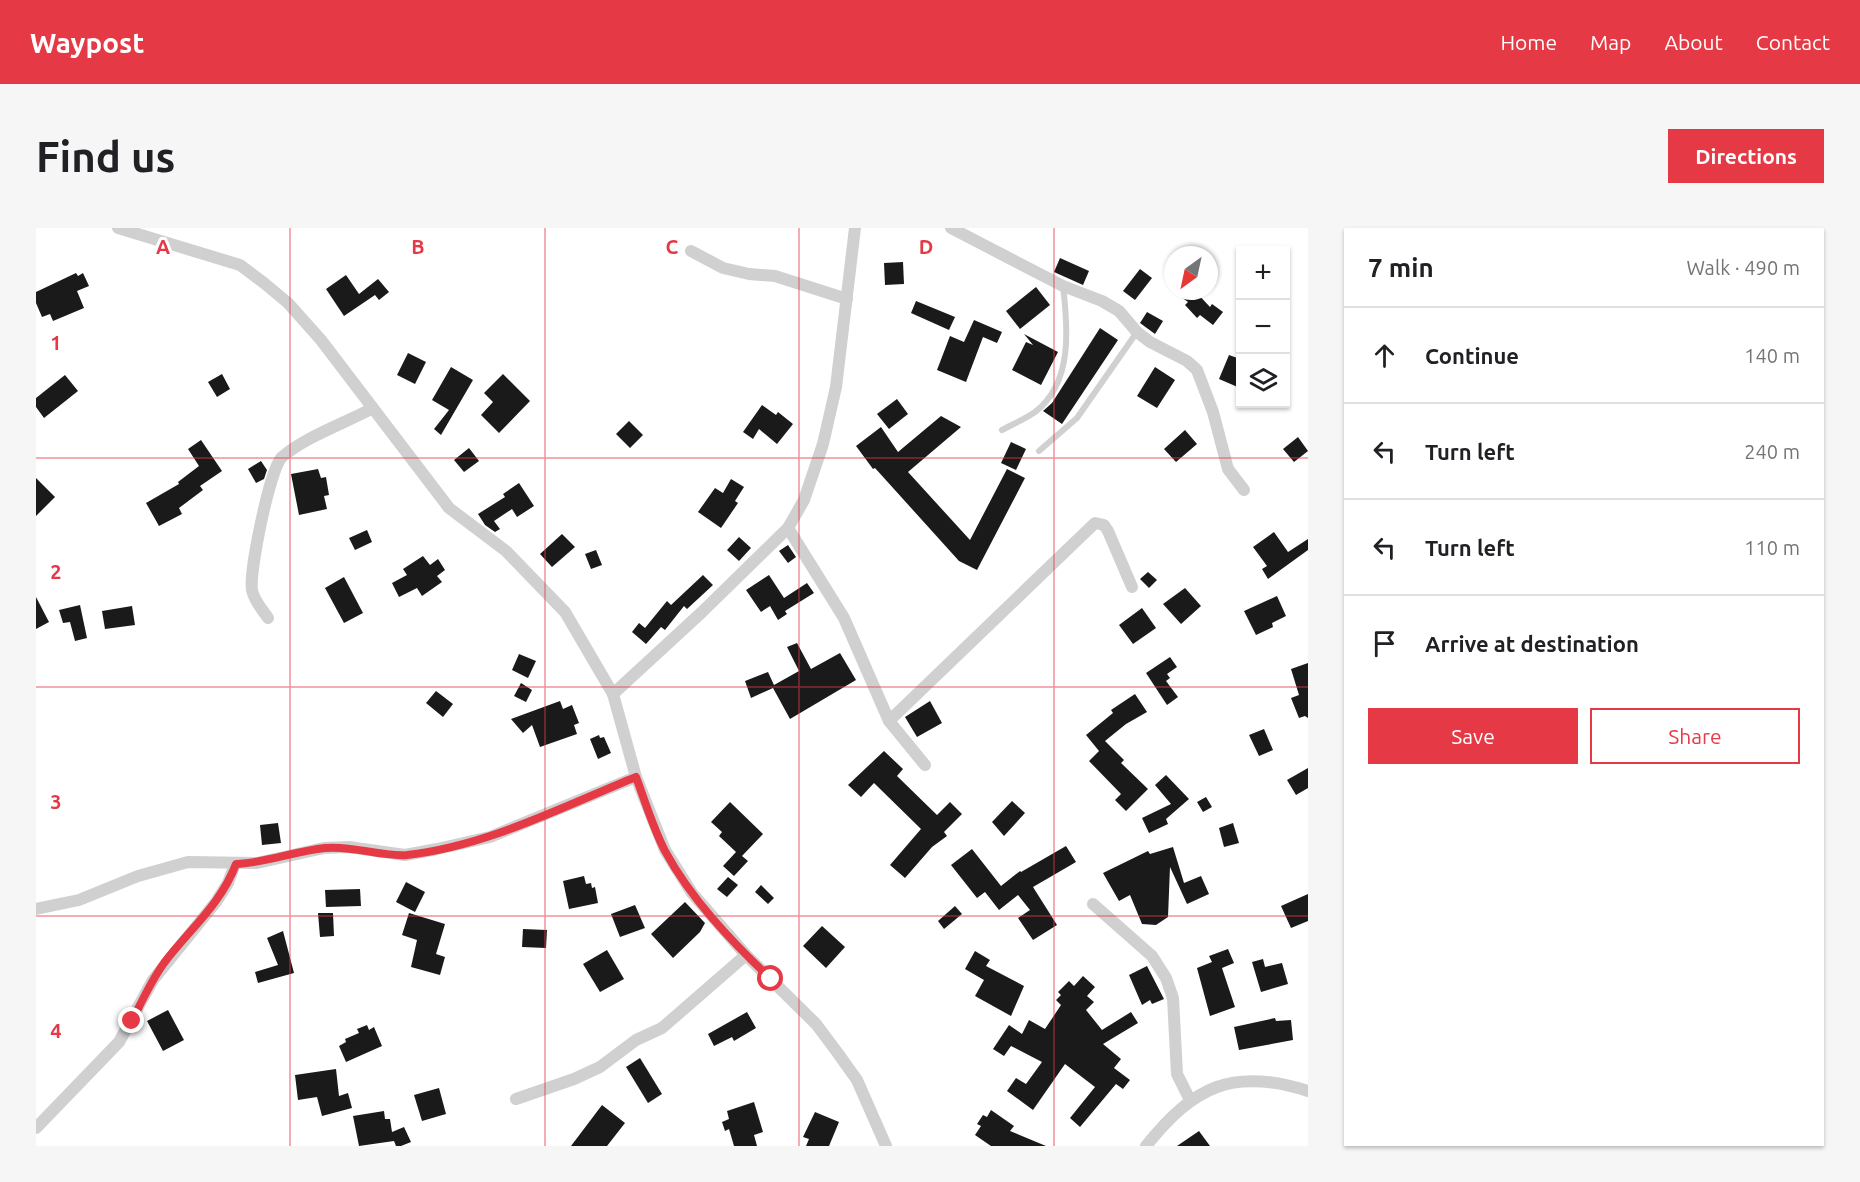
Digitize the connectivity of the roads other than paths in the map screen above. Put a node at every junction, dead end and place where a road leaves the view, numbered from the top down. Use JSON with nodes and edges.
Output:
{"nodes":[{"id":1,"x":118,"y":228,"type":"edge"},
{"id":2,"x":855,"y":228,"type":"edge"},
{"id":3,"x":951,"y":228,"type":"edge"},
{"id":4,"x":691,"y":251,"type":"dead end"},
{"id":5,"x":1063,"y":286,"type":"junction"},
{"id":6,"x":847,"y":299,"type":"junction"},
{"id":7,"x":1137,"y":332,"type":"junction"},
{"id":8,"x":371,"y":409,"type":"junction"},
{"id":9,"x":1002,"y":430,"type":"dead end"},
{"id":10,"x":1039,"y":451,"type":"dead end"},
{"id":11,"x":1244,"y":490,"type":"dead end"},
{"id":12,"x":788,"y":528,"type":"junction"},
{"id":13,"x":1132,"y":587,"type":"dead end"},
{"id":14,"x":268,"y":618,"type":"dead end"},
{"id":15,"x":613,"y":694,"type":"junction"},
{"id":16,"x":889,"y":721,"type":"junction"},
{"id":17,"x":925,"y":765,"type":"dead end"},
{"id":18,"x":636,"y":777,"type":"junction"},
{"id":19,"x":236,"y":864,"type":"junction"},
{"id":20,"x":1093,"y":904,"type":"dead end"},
{"id":21,"x":36,"y":909,"type":"edge"},
{"id":22,"x":746,"y":955,"type":"junction"},
{"id":23,"x":1308,"y":1091,"type":"edge"},
{"id":24,"x":516,"y":1099,"type":"dead end"},
{"id":25,"x":1190,"y":1100,"type":"junction"},
{"id":26,"x":36,"y":1128,"type":"edge"},
{"id":27,"x":886,"y":1146,"type":"edge"},
{"id":28,"x":1146,"y":1146,"type":"edge"}],
"edges":[{"from":1,"to":8,"type":"street"},
{"from":2,"to":6,"type":"street"},
{"from":3,"to":5,"type":"street"},
{"from":4,"to":6,"type":"street"},
{"from":5,"to":7,"type":"street"},
{"from":5,"to":9,"type":"lane"},
{"from":6,"to":12,"type":"street"},
{"from":7,"to":10,"type":"lane"},
{"from":7,"to":11,"type":"street"},
{"from":8,"to":14,"type":"street"},
{"from":8,"to":15,"type":"street"},
{"from":12,"to":15,"type":"street"},
{"from":12,"to":16,"type":"street"},
{"from":13,"to":16,"type":"street"},
{"from":15,"to":18,"type":"street"},
{"from":16,"to":17,"type":"street"},
{"from":18,"to":19,"type":"street"},
{"from":18,"to":22,"type":"street"},
{"from":19,"to":21,"type":"street"},
{"from":19,"to":26,"type":"street"},
{"from":20,"to":25,"type":"street"},
{"from":22,"to":24,"type":"street"},
{"from":22,"to":27,"type":"street"},
{"from":23,"to":25,"type":"street"},
{"from":25,"to":28,"type":"street"}]}
